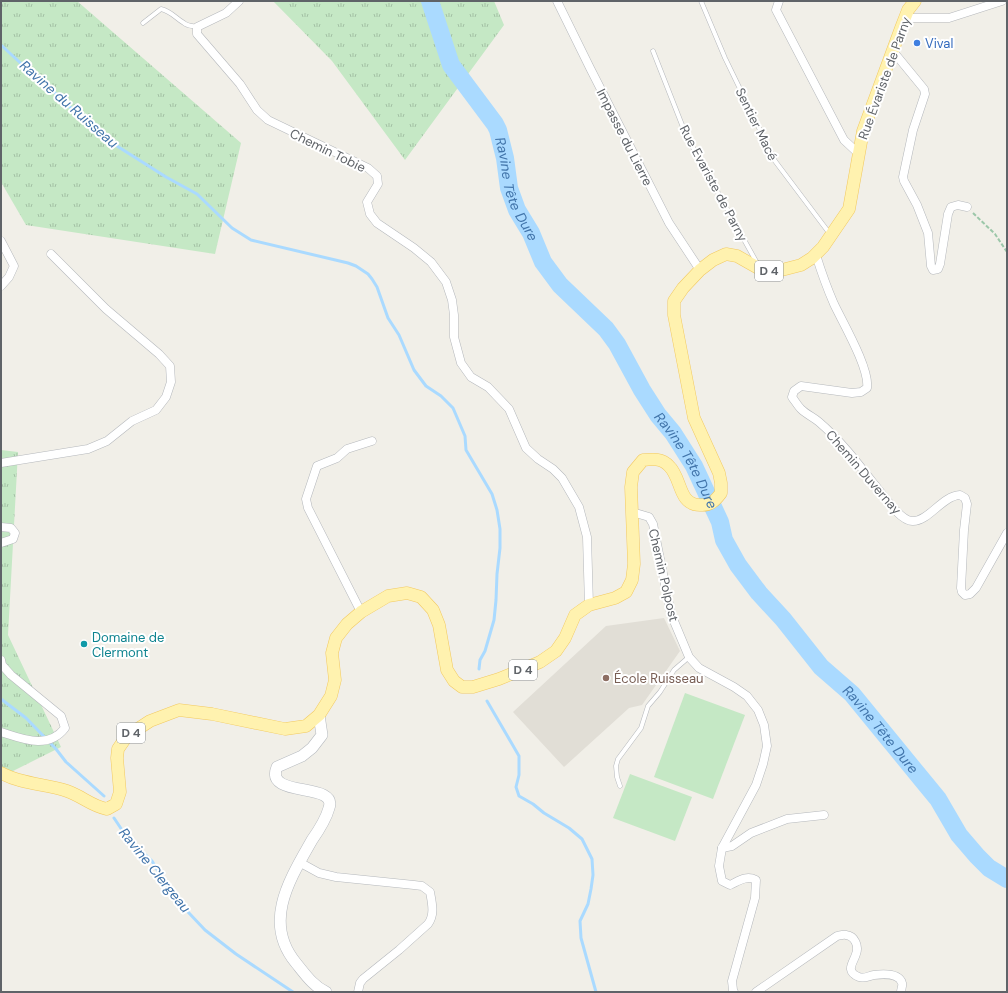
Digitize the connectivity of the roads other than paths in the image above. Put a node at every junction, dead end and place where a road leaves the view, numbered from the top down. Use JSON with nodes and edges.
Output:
{"nodes":[{"id":1,"x":239,"y":1,"type":"edge"},
{"id":2,"x":557,"y":1,"type":"edge"},
{"id":3,"x":700,"y":1,"type":"edge"},
{"id":4,"x":779,"y":1,"type":"edge"},
{"id":5,"x":914,"y":1,"type":"edge"},
{"id":6,"x":1002,"y":1,"type":"edge"},
{"id":7,"x":905,"y":18,"type":"junction"},
{"id":8,"x":144,"y":23,"type":"dead end"},
{"id":9,"x":197,"y":27,"type":"junction"},
{"id":10,"x":892,"y":50,"type":"junction"},
{"id":11,"x":653,"y":51,"type":"dead end"},
{"id":12,"x":858,"y":153,"type":"junction"},
{"id":13,"x":967,"y":207,"type":"road end"},
{"id":14,"x":831,"y":236,"type":"junction"},
{"id":15,"x":1,"y":241,"type":"edge"},
{"id":16,"x":51,"y":254,"type":"dead end"},
{"id":17,"x":816,"y":255,"type":"junction"},
{"id":18,"x":760,"y":269,"type":"junction"},
{"id":19,"x":700,"y":270,"type":"junction"},
{"id":20,"x":1,"y":286,"type":"edge"},
{"id":21,"x":372,"y":441,"type":"dead end"},
{"id":22,"x":1,"y":463,"type":"edge"},
{"id":23,"x":632,"y":512,"type":"junction"},
{"id":24,"x":1,"y":527,"type":"edge"},
{"id":25,"x":1007,"y":532,"type":"edge"},
{"id":26,"x":1,"y":543,"type":"edge"},
{"id":27,"x":589,"y":605,"type":"junction"},
{"id":28,"x":361,"y":612,"type":"junction"},
{"id":29,"x":689,"y":657,"type":"junction"},
{"id":30,"x":1,"y":660,"type":"edge"},
{"id":31,"x":319,"y":716,"type":"junction"},
{"id":32,"x":1,"y":732,"type":"edge"},
{"id":33,"x":1,"y":773,"type":"edge"},
{"id":34,"x":620,"y":786,"type":"dead end"},
{"id":35,"x":824,"y":815,"type":"dead end"},
{"id":36,"x":722,"y":848,"type":"junction"},
{"id":37,"x":299,"y":862,"type":"junction"},
{"id":38,"x":326,"y":992,"type":"edge"},
{"id":39,"x":358,"y":992,"type":"edge"},
{"id":40,"x":734,"y":992,"type":"edge"},
{"id":41,"x":756,"y":992,"type":"edge"},
{"id":42,"x":901,"y":992,"type":"edge"}],
"edges":[{"from":1,"to":9,"type":"street"},
{"from":2,"to":19,"type":"street","name":"Impasse du Lierre"},
{"from":3,"to":14,"type":"lane","name":"Sentier Macé"},
{"from":4,"to":12,"type":"street"},
{"from":5,"to":7,"type":"main road","name":"Rue Évariste de Parny","number":"D 4"},
{"from":6,"to":7,"type":"street"},
{"from":7,"to":10,"type":"main road","name":"Rue Évariste de Parny","number":"D 4"},
{"from":8,"to":9,"type":"lane"},
{"from":9,"to":27,"type":"street","name":"Chemin Tobie"},
{"from":10,"to":12,"type":"main road","name":"Rue Évariste de Parny","number":"D 4"},
{"from":10,"to":13,"type":"street"},
{"from":11,"to":18,"type":"lane","name":"Rue Evariste de Parny"},
{"from":12,"to":14,"type":"main road","name":"Rue Évariste de Parny","number":"D 4"},
{"from":14,"to":17,"type":"main road","name":"Rue Évariste de Parny","number":"D 4"},
{"from":15,"to":20,"type":"street"},
{"from":16,"to":22,"type":"street"},
{"from":17,"to":18,"type":"main road","name":"Rue Évariste de Parny","number":"D 4"},
{"from":17,"to":25,"type":"street","name":"Chemin Duvernay"},
{"from":18,"to":19,"type":"main road","name":"Rue Évariste de Parny","number":"D 4"},
{"from":19,"to":23,"type":"main road","name":"Rue Évariste de Parny","number":"D 4"},
{"from":21,"to":28,"type":"street"},
{"from":23,"to":27,"type":"main road","name":"Rue Évariste de Parny","number":"D 4"},
{"from":23,"to":29,"type":"street","name":"Chemin Polpost"},
{"from":24,"to":26,"type":"street"},
{"from":27,"to":28,"type":"main road","name":"Rue Évariste de Parny","number":"D 4"},
{"from":28,"to":31,"type":"main road","name":"Rue Évariste de Parny","number":"D 4"},
{"from":29,"to":34,"type":"lane"},
{"from":29,"to":36,"type":"street","name":"Chemin Polpost"},
{"from":30,"to":32,"type":"street"},
{"from":31,"to":33,"type":"main road","name":"Rue Évariste de Parny","number":"D 4"},
{"from":31,"to":37,"type":"main road"},
{"from":35,"to":36,"type":"street"},
{"from":36,"to":40,"type":"street","name":"Chemin Polpost"},
{"from":37,"to":38,"type":"main road"},
{"from":37,"to":39,"type":"street"},
{"from":41,"to":42,"type":"street"}]}
